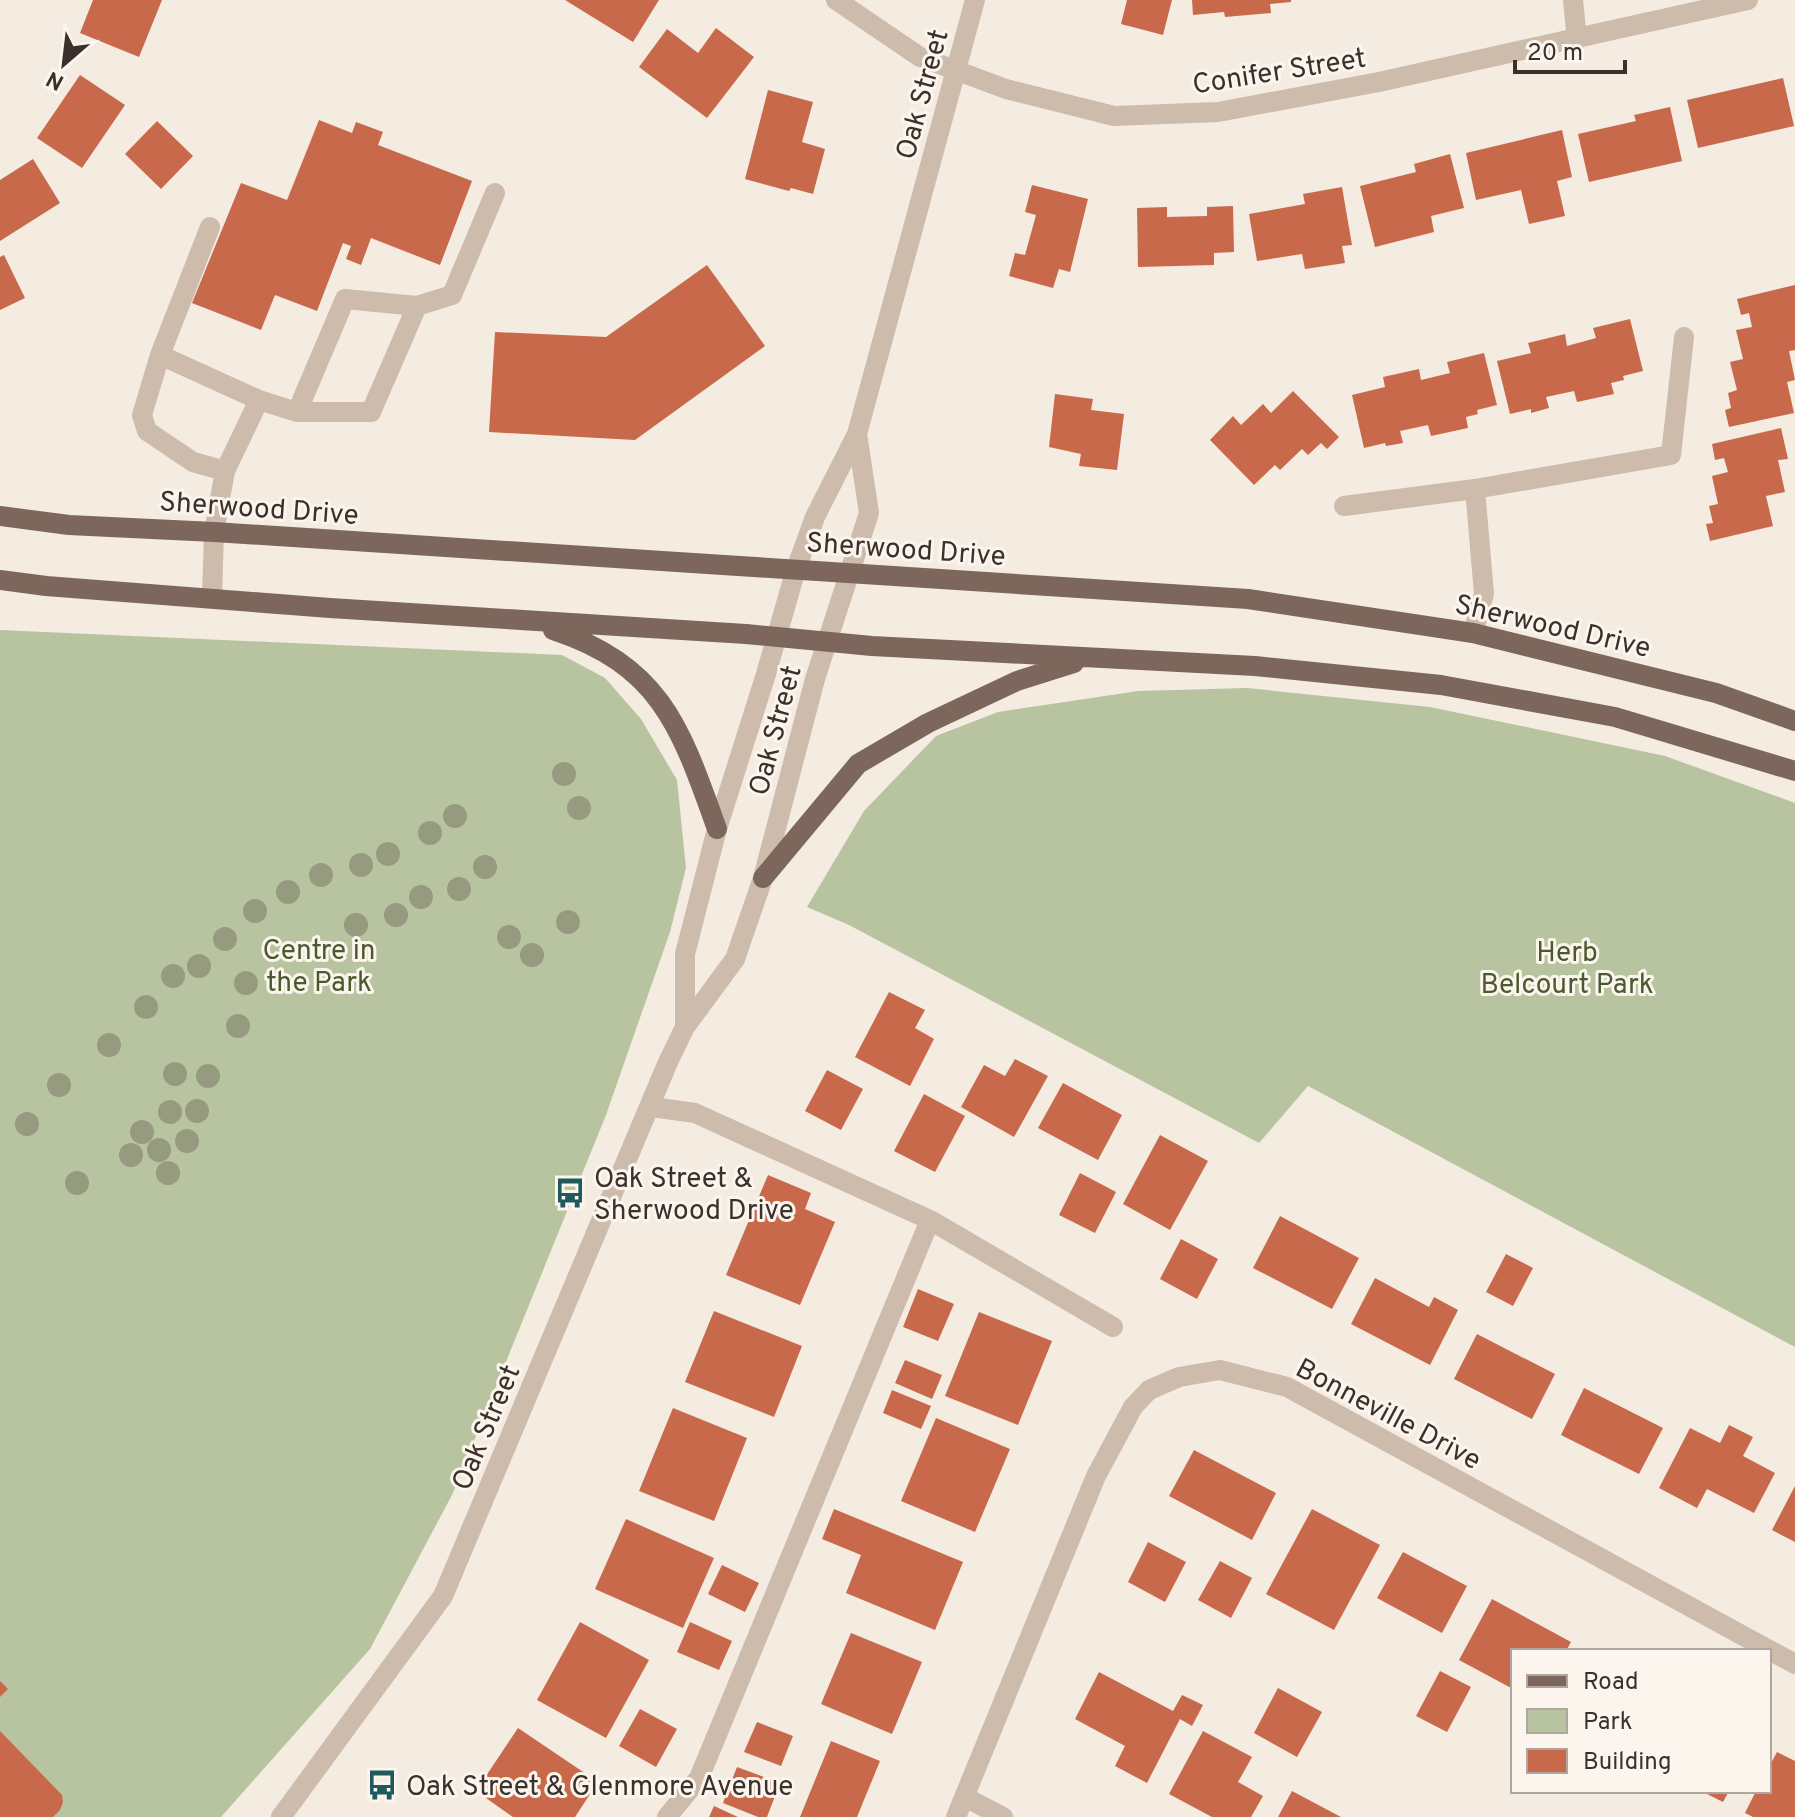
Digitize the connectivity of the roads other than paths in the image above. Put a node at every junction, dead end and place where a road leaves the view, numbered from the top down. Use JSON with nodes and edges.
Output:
{"nodes":[{"id":1,"x":836,"y":0,"type":"edge"},
{"id":2,"x":975,"y":0,"type":"edge"},
{"id":3,"x":1573,"y":0,"type":"edge"},
{"id":4,"x":1748,"y":0,"type":"edge"},
{"id":5,"x":1577,"y":40,"type":"junction"},
{"id":6,"x":957,"y":70,"type":"junction"},
{"id":7,"x":495,"y":193,"type":"dead end"},
{"id":8,"x":210,"y":227,"type":"dead end"},
{"id":9,"x":417,"y":306,"type":"junction"},
{"id":10,"x":1684,"y":337,"type":"dead end"},
{"id":11,"x":160,"y":355,"type":"junction"},
{"id":12,"x":259,"y":400,"type":"junction"},
{"id":13,"x":297,"y":412,"type":"junction"},
{"id":14,"x":857,"y":434,"type":"junction"},
{"id":15,"x":225,"y":471,"type":"junction"},
{"id":16,"x":1475,"y":489,"type":"junction"},
{"id":17,"x":1344,"y":506,"type":"dead end"},
{"id":18,"x":0,"y":516,"type":"edge"},
{"id":19,"x":214,"y":532,"type":"junction"},
{"id":20,"x":796,"y":569,"type":"junction"},
{"id":21,"x":849,"y":572,"type":"junction"},
{"id":22,"x":0,"y":580,"type":"edge"},
{"id":23,"x":212,"y":598,"type":"junction"},
{"id":24,"x":527,"y":621,"type":"junction"},
{"id":25,"x":1473,"y":633,"type":"junction"},
{"id":26,"x":775,"y":638,"type":"junction"},
{"id":27,"x":827,"y":643,"type":"junction"},
{"id":28,"x":1088,"y":658,"type":"junction"},
{"id":29,"x":1795,"y":721,"type":"edge"},
{"id":30,"x":1795,"y":771,"type":"edge"},
{"id":31,"x":717,"y":829,"type":"junction"},
{"id":32,"x":763,"y":878,"type":"junction"},
{"id":33,"x":685,"y":1027,"type":"junction"},
{"id":34,"x":652,"y":1107,"type":"junction"},
{"id":35,"x":930,"y":1220,"type":"junction"},
{"id":36,"x":1113,"y":1327,"type":"dead end"},
{"id":37,"x":1767,"y":1649,"type":"edge"},
{"id":38,"x":1771,"y":1651,"type":"edge"},
{"id":39,"x":1795,"y":1664,"type":"edge"},
{"id":40,"x":965,"y":1797,"type":"junction"},
{"id":41,"x":281,"y":1817,"type":"edge"},
{"id":42,"x":667,"y":1817,"type":"edge"},
{"id":43,"x":956,"y":1817,"type":"edge"},
{"id":44,"x":1003,"y":1817,"type":"edge"}],
"edges":[{"from":1,"to":6,"type":"street","name":"Conifer Street"},
{"from":2,"to":6,"type":"street","name":"Oak Street"},
{"from":3,"to":5,"type":"street"},
{"from":4,"to":5,"type":"street","name":"Conifer Street"},
{"from":5,"to":6,"type":"street","name":"Conifer Street"},
{"from":6,"to":14,"type":"street","name":"Oak Street"},
{"from":7,"to":9,"type":"street"},
{"from":8,"to":11,"type":"street"},
{"from":9,"to":13,"type":"street"},
{"from":9,"to":13,"type":"street"},
{"from":10,"to":16,"type":"street"},
{"from":11,"to":12,"type":"street"},
{"from":11,"to":15,"type":"street"},
{"from":12,"to":13,"type":"street"},
{"from":12,"to":15,"type":"street"},
{"from":14,"to":20,"type":"street","name":"Oak Street"},
{"from":14,"to":21,"type":"street","name":"Oak Street"},
{"from":15,"to":19,"type":"street"},
{"from":16,"to":17,"type":"street"},
{"from":16,"to":25,"type":"street"},
{"from":18,"to":19,"type":"main road","name":"Sherwood Drive"},
{"from":19,"to":20,"type":"main road","name":"Sherwood Drive"},
{"from":19,"to":23,"type":"street"},
{"from":20,"to":21,"type":"main road","name":"Sherwood Drive"},
{"from":20,"to":26,"type":"street","name":"Oak Street"},
{"from":21,"to":25,"type":"main road","name":"Sherwood Drive"},
{"from":21,"to":27,"type":"street","name":"Oak Street"},
{"from":22,"to":23,"type":"main road"},
{"from":23,"to":24,"type":"main road"},
{"from":24,"to":26,"type":"main road"},
{"from":24,"to":31,"type":"main road"},
{"from":25,"to":29,"type":"main road","name":"Sherwood Drive"},
{"from":26,"to":27,"type":"main road"},
{"from":26,"to":31,"type":"street","name":"Oak Street"},
{"from":27,"to":28,"type":"main road"},
{"from":27,"to":32,"type":"street","name":"Oak Street"},
{"from":28,"to":30,"type":"main road"},
{"from":28,"to":32,"type":"main road"},
{"from":31,"to":33,"type":"street","name":"Oak Street"},
{"from":32,"to":33,"type":"street","name":"Oak Street"},
{"from":33,"to":34,"type":"street","name":"Oak Street"},
{"from":34,"to":35,"type":"street"},
{"from":34,"to":41,"type":"street","name":"Oak Street"},
{"from":35,"to":36,"type":"street"},
{"from":35,"to":42,"type":"street"},
{"from":37,"to":40,"type":"street","name":"Bonneville Drive"},
{"from":38,"to":39,"type":"street","name":"Bonneville Drive"},
{"from":40,"to":43,"type":"street","name":"Bonneville Drive"},
{"from":40,"to":44,"type":"street"}]}
